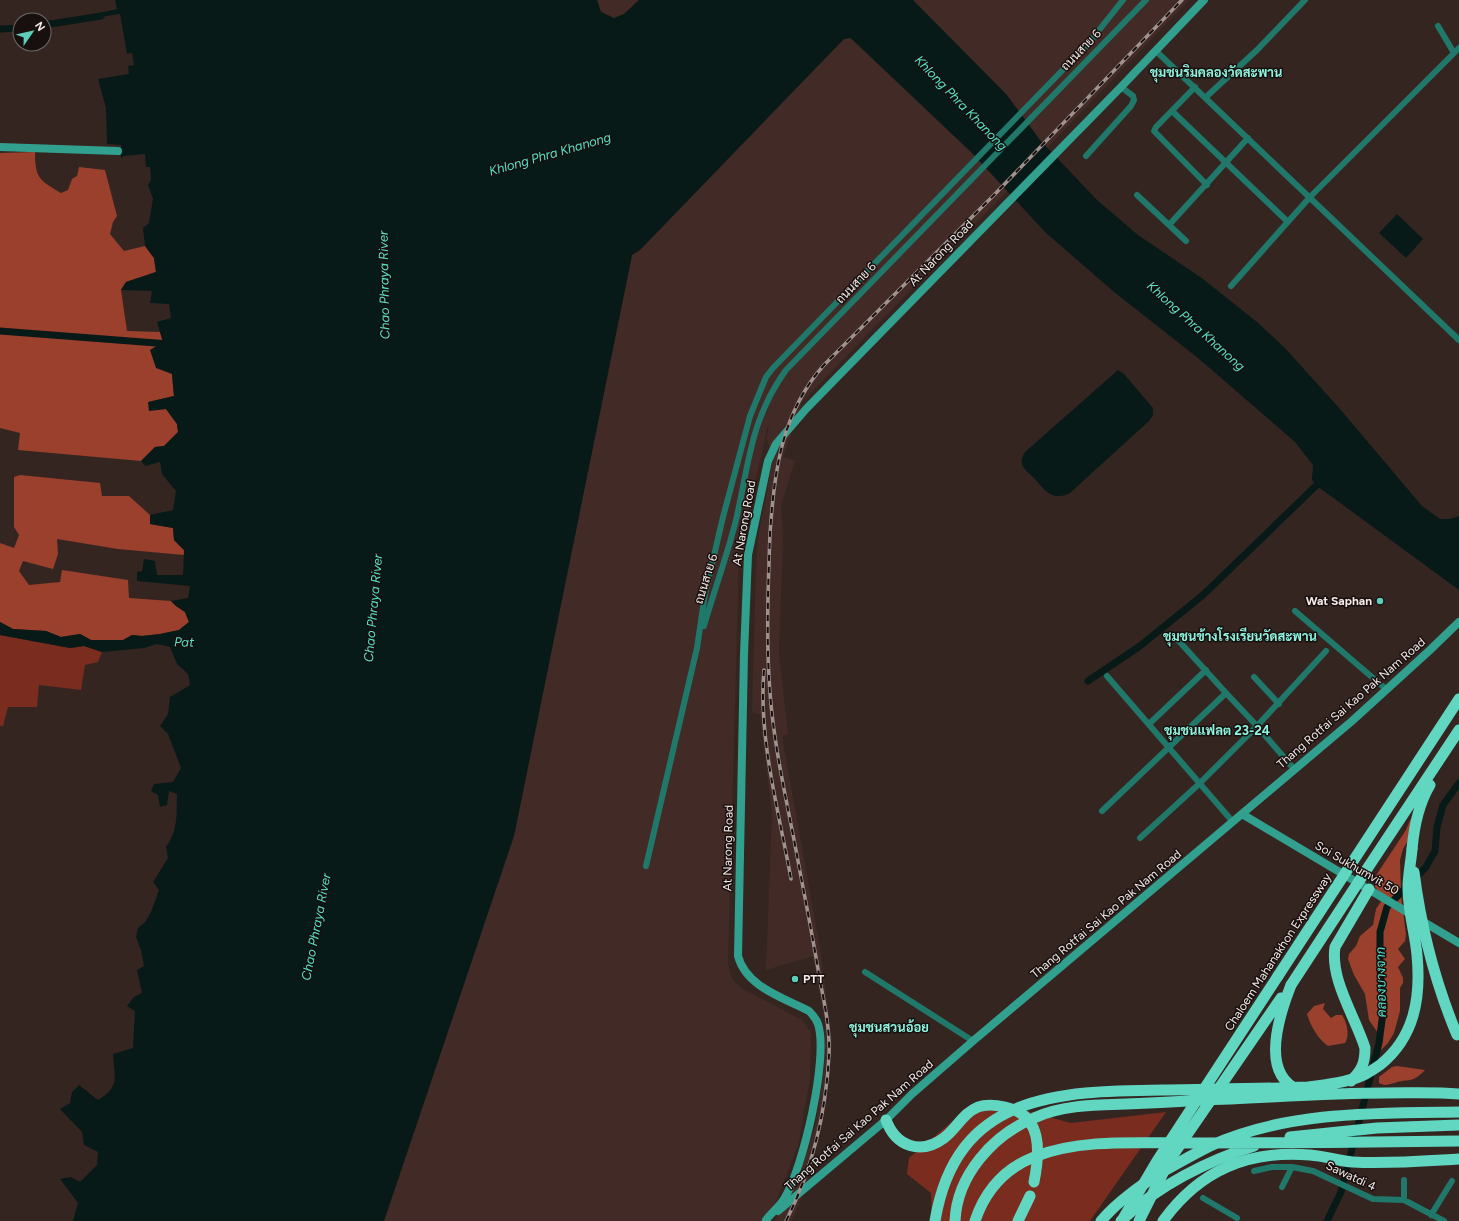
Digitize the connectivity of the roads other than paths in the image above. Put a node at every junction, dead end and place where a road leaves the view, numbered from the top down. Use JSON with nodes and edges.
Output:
{"nodes":[{"id":1,"x":1123,"y":0,"type":"edge"},
{"id":2,"x":1146,"y":0,"type":"edge"},
{"id":3,"x":1204,"y":0,"type":"edge"},
{"id":4,"x":1305,"y":0,"type":"edge"},
{"id":5,"x":1438,"y":26,"type":"dead end"},
{"id":6,"x":1459,"y":48,"type":"edge"},
{"id":7,"x":1156,"y":50,"type":"junction"},
{"id":8,"x":1454,"y":53,"type":"junction"},
{"id":9,"x":1195,"y":87,"type":"junction"},
{"id":10,"x":1121,"y":88,"type":"junction"},
{"id":11,"x":1206,"y":97,"type":"junction"},
{"id":12,"x":1172,"y":111,"type":"junction"},
{"id":13,"x":1248,"y":138,"type":"junction"},
{"id":14,"x":0,"y":147,"type":"edge"},
{"id":15,"x":118,"y":151,"type":"dead end"},
{"id":16,"x":1086,"y":156,"type":"dead end"},
{"id":17,"x":1226,"y":162,"type":"junction"},
{"id":18,"x":1207,"y":185,"type":"junction"},
{"id":19,"x":1137,"y":195,"type":"dead end"},
{"id":20,"x":1310,"y":197,"type":"junction"},
{"id":21,"x":1288,"y":222,"type":"junction"},
{"id":22,"x":1169,"y":225,"type":"junction"},
{"id":23,"x":1186,"y":241,"type":"dead end"},
{"id":24,"x":1231,"y":286,"type":"dead end"},
{"id":25,"x":1459,"y":340,"type":"edge"},
{"id":26,"x":1295,"y":611,"type":"dead end"},
{"id":27,"x":1459,"y":622,"type":"edge"},
{"id":28,"x":1177,"y":639,"type":"dead end"},
{"id":29,"x":697,"y":648,"type":"junction"},
{"id":30,"x":1326,"y":651,"type":"dead end"},
{"id":31,"x":1206,"y":670,"type":"junction"},
{"id":32,"x":1107,"y":676,"type":"dead end"},
{"id":33,"x":1254,"y":677,"type":"dead end"},
{"id":34,"x":1387,"y":690,"type":"junction"},
{"id":35,"x":1226,"y":693,"type":"junction"},
{"id":36,"x":1459,"y":699,"type":"edge"},
{"id":37,"x":1278,"y":704,"type":"junction"},
{"id":38,"x":1149,"y":724,"type":"junction"},
{"id":39,"x":1257,"y":726,"type":"junction"},
{"id":40,"x":1459,"y":731,"type":"edge"},
{"id":41,"x":1169,"y":748,"type":"junction"},
{"id":42,"x":1294,"y":769,"type":"junction"},
{"id":43,"x":1199,"y":784,"type":"junction"},
{"id":44,"x":1102,"y":811,"type":"dead end"},
{"id":45,"x":1242,"y":814,"type":"junction"},
{"id":46,"x":1233,"y":822,"type":"junction"},
{"id":47,"x":1140,"y":838,"type":"dead end"},
{"id":48,"x":1412,"y":849,"type":"junction"},
{"id":49,"x":646,"y":866,"type":"dead end"},
{"id":50,"x":1369,"y":889,"type":"junction"},
{"id":51,"x":1459,"y":943,"type":"edge"},
{"id":52,"x":864,"y":972,"type":"dead end"},
{"id":53,"x":1291,"y":985,"type":"junction"},
{"id":54,"x":1459,"y":1038,"type":"edge"},
{"id":55,"x":973,"y":1041,"type":"junction"},
{"id":56,"x":1459,"y":1094,"type":"edge"},
{"id":57,"x":1459,"y":1112,"type":"edge"},
{"id":58,"x":886,"y":1120,"type":"junction"},
{"id":59,"x":1459,"y":1125,"type":"edge"},
{"id":60,"x":1459,"y":1141,"type":"edge"},
{"id":61,"x":1459,"y":1159,"type":"edge"},
{"id":62,"x":1157,"y":1161,"type":"junction"},
{"id":63,"x":1292,"y":1167,"type":"junction"},
{"id":64,"x":1254,"y":1171,"type":"dead end"},
{"id":65,"x":1404,"y":1180,"type":"dead end"},
{"id":66,"x":1452,"y":1181,"type":"dead end"},
{"id":67,"x":1034,"y":1182,"type":"dead end"},
{"id":68,"x":1282,"y":1187,"type":"dead end"},
{"id":69,"x":1030,"y":1196,"type":"dead end"},
{"id":70,"x":1203,"y":1198,"type":"dead end"},
{"id":71,"x":1404,"y":1200,"type":"junction"},
{"id":72,"x":1431,"y":1215,"type":"junction"},
{"id":73,"x":765,"y":1220,"type":"edge"},
{"id":74,"x":1238,"y":1220,"type":"edge"},
{"id":75,"x":935,"y":1221,"type":"edge"},
{"id":76,"x":955,"y":1221,"type":"edge"},
{"id":77,"x":975,"y":1221,"type":"edge"},
{"id":78,"x":1018,"y":1221,"type":"edge"},
{"id":79,"x":1101,"y":1221,"type":"edge"},
{"id":80,"x":1106,"y":1221,"type":"edge"},
{"id":81,"x":1121,"y":1221,"type":"edge"},
{"id":82,"x":1139,"y":1221,"type":"edge"},
{"id":83,"x":1163,"y":1221,"type":"edge"},
{"id":84,"x":1444,"y":1221,"type":"edge"}],
"edges":[{"from":1,"to":29,"type":"street","name":"ถนนสาย 6"},
{"from":2,"to":29,"type":"street","name":"ถนนสาย 6"},
{"from":3,"to":7,"type":"street","name":"At Narong Road"},
{"from":4,"to":11,"type":"street"},
{"from":5,"to":8,"type":"street"},
{"from":6,"to":8,"type":"street"},
{"from":7,"to":9,"type":"street"},
{"from":7,"to":10,"type":"street","name":"At Narong Road"},
{"from":8,"to":20,"type":"street"},
{"from":9,"to":11,"type":"street"},
{"from":9,"to":12,"type":"street"},
{"from":10,"to":16,"type":"street"},
{"from":10,"to":73,"type":"street","name":"At Narong Road"},
{"from":11,"to":13,"type":"street"},
{"from":12,"to":17,"type":"street"},
{"from":12,"to":18,"type":"street"},
{"from":13,"to":17,"type":"street"},
{"from":13,"to":20,"type":"street"},
{"from":14,"to":15,"type":"street"},
{"from":17,"to":18,"type":"street"},
{"from":17,"to":21,"type":"street"},
{"from":18,"to":22,"type":"street"},
{"from":19,"to":22,"type":"street"},
{"from":20,"to":21,"type":"street"},
{"from":20,"to":25,"type":"street"},
{"from":21,"to":24,"type":"street"},
{"from":22,"to":23,"type":"street"},
{"from":26,"to":34,"type":"street"},
{"from":27,"to":34,"type":"street","name":"Thang Rotfai Sai Kao Pak Nam Road"},
{"from":28,"to":31,"type":"street"},
{"from":29,"to":49,"type":"street","name":"ถนนสาย 6"},
{"from":30,"to":37,"type":"street"},
{"from":31,"to":35,"type":"street"},
{"from":31,"to":38,"type":"street"},
{"from":32,"to":38,"type":"street"},
{"from":33,"to":37,"type":"street"},
{"from":34,"to":42,"type":"street","name":"Thang Rotfai Sai Kao Pak Nam Road"},
{"from":35,"to":39,"type":"street"},
{"from":35,"to":41,"type":"street"},
{"from":36,"to":62,"type":"highway","name":"Chaloem Mahanakhon Expressway","bridge":true},
{"from":37,"to":39,"type":"street"},
{"from":38,"to":41,"type":"street"},
{"from":39,"to":42,"type":"street"},
{"from":39,"to":43,"type":"street"},
{"from":40,"to":48,"type":"highway"},
{"from":40,"to":53,"type":"highway","bridge":true},
{"from":41,"to":43,"type":"street"},
{"from":41,"to":44,"type":"street"},
{"from":42,"to":45,"type":"street","name":"Thang Rotfai Sai Kao Pak Nam Road"},
{"from":43,"to":46,"type":"street"},
{"from":43,"to":47,"type":"street"},
{"from":45,"to":46,"type":"street","name":"Thang Rotfai Sai Kao Pak Nam Road"},
{"from":45,"to":50,"type":"street","name":"Soi Sukhumvit 50"},
{"from":46,"to":55,"type":"street","name":"Thang Rotfai Sai Kao Pak Nam Road"},
{"from":48,"to":54,"type":"highway","bridge":true},
{"from":48,"to":75,"type":"highway","bridge":true},
{"from":50,"to":51,"type":"street","name":"Soi Sukhumvit 50","bridge":true},
{"from":50,"to":53,"type":"highway"},
{"from":52,"to":55,"type":"street"},
{"from":53,"to":82,"type":"highway"},
{"from":55,"to":58,"type":"street","name":"Thang Rotfai Sai Kao Pak Nam Road"},
{"from":56,"to":76,"type":"highway","bridge":true},
{"from":57,"to":79,"type":"highway","bridge":true},
{"from":58,"to":67,"type":"highway"},
{"from":58,"to":73,"type":"street","name":"Thang Rotfai Sai Kao Pak Nam Road"},
{"from":59,"to":81,"type":"highway","bridge":true},
{"from":60,"to":77,"type":"highway","bridge":true},
{"from":61,"to":83,"type":"highway"},
{"from":62,"to":80,"type":"highway"},
{"from":62,"to":81,"type":"highway","name":"Chaloem Mahanakhon Expressway"},
{"from":63,"to":64,"type":"street","name":"Sawatdi 4"},
{"from":63,"to":68,"type":"street"},
{"from":63,"to":71,"type":"street","name":"Sawatdi 4"},
{"from":65,"to":71,"type":"street"},
{"from":66,"to":72,"type":"street"},
{"from":69,"to":78,"type":"highway"},
{"from":70,"to":74,"type":"street"},
{"from":71,"to":72,"type":"street","name":"Sawatdi 4"},
{"from":72,"to":84,"type":"street","name":"Sawatdi 4"}]}
